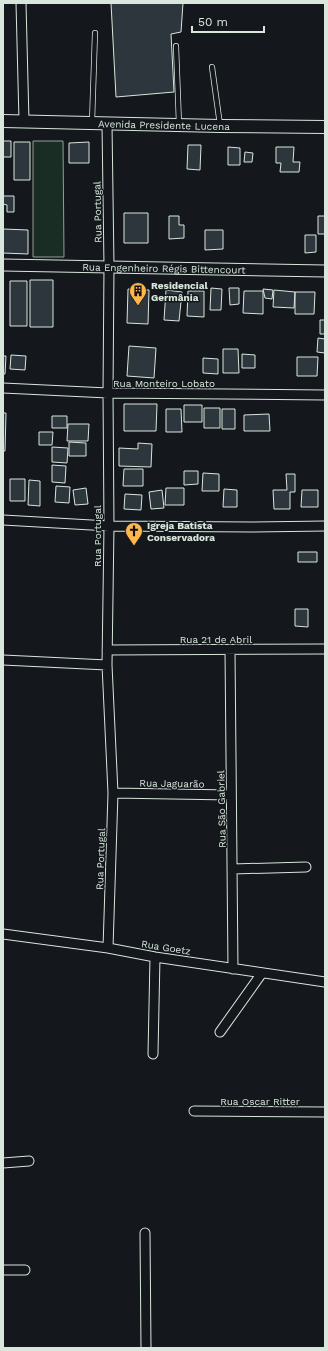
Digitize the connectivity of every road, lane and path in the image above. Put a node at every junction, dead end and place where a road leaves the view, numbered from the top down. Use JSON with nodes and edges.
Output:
{"nodes":[{"id":1,"x":21,"y":3,"type":"edge"},
{"id":2,"x":95,"y":33,"type":"dead end"},
{"id":3,"x":176,"y":46,"type":"dead end"},
{"id":4,"x":212,"y":67,"type":"dead end"},
{"id":5,"x":3,"y":121,"type":"edge"},
{"id":6,"x":24,"y":121,"type":"junction"},
{"id":7,"x":92,"y":123,"type":"junction"},
{"id":8,"x":107,"y":124,"type":"junction"},
{"id":9,"x":179,"y":125,"type":"junction"},
{"id":10,"x":220,"y":126,"type":"junction"},
{"id":11,"x":325,"y":127,"type":"edge"},
{"id":12,"x":3,"y":265,"type":"edge"},
{"id":13,"x":109,"y":266,"type":"junction"},
{"id":14,"x":325,"y":271,"type":"edge"},
{"id":15,"x":3,"y":388,"type":"edge"},
{"id":16,"x":108,"y":393,"type":"junction"},
{"id":17,"x":325,"y":395,"type":"edge"},
{"id":18,"x":3,"y":520,"type":"edge"},
{"id":19,"x":109,"y":526,"type":"junction"},
{"id":20,"x":325,"y":526,"type":"edge"},
{"id":21,"x":325,"y":649,"type":"edge"},
{"id":22,"x":107,"y":650,"type":"junction"},
{"id":23,"x":230,"y":650,"type":"junction"},
{"id":24,"x":3,"y":660,"type":"edge"},
{"id":25,"x":107,"y":665,"type":"junction"},
{"id":26,"x":113,"y":793,"type":"junction"},
{"id":27,"x":231,"y":795,"type":"junction"},
{"id":28,"x":306,"y":867,"type":"dead end"},
{"id":29,"x":233,"y":869,"type":"junction"},
{"id":30,"x":3,"y":934,"type":"edge"},
{"id":31,"x":108,"y":948,"type":"junction"},
{"id":32,"x":155,"y":957,"type":"junction"},
{"id":33,"x":234,"y":969,"type":"junction"},
{"id":34,"x":262,"y":973,"type":"junction"},
{"id":35,"x":325,"y":982,"type":"edge"},
{"id":36,"x":220,"y":1032,"type":"dead end"},
{"id":37,"x":153,"y":1054,"type":"dead end"},
{"id":38,"x":194,"y":1111,"type":"dead end"},
{"id":39,"x":325,"y":1112,"type":"edge"},
{"id":40,"x":29,"y":1161,"type":"dead end"},
{"id":41,"x":3,"y":1163,"type":"edge"},
{"id":42,"x":146,"y":1233,"type":"dead end"},
{"id":43,"x":3,"y":1270,"type":"edge"},
{"id":44,"x":25,"y":1270,"type":"dead end"},
{"id":45,"x":146,"y":1348,"type":"edge"}],
"edges":[{"from":1,"to":6,"type":"street"},
{"from":2,"to":7,"type":"lane"},
{"from":3,"to":9,"type":"lane"},
{"from":4,"to":10,"type":"lane"},
{"from":5,"to":6,"type":"main road","name":"Avenida Presidente Lucena"},
{"from":6,"to":7,"type":"main road","name":"Avenida Presidente Lucena"},
{"from":7,"to":8,"type":"main road","name":"Avenida Presidente Lucena"},
{"from":8,"to":9,"type":"main road","name":"Avenida Presidente Lucena"},
{"from":8,"to":13,"type":"street","name":"Rua Portugal"},
{"from":9,"to":10,"type":"main road","name":"Avenida Presidente Lucena"},
{"from":10,"to":11,"type":"main road","name":"Avenida Presidente Lucena"},
{"from":12,"to":13,"type":"street","name":"Rua Engenheiro Régis Bittencourt"},
{"from":13,"to":14,"type":"street","name":"Rua Engenheiro Régis Bittencourt"},
{"from":13,"to":16,"type":"street","name":"Rua Portugal"},
{"from":15,"to":16,"type":"street","name":"Rua Monteiro Lobato"},
{"from":16,"to":17,"type":"street","name":"Rua Monteiro Lobato"},
{"from":16,"to":19,"type":"street","name":"Rua Portugal"},
{"from":18,"to":19,"type":"street"},
{"from":19,"to":20,"type":"street"},
{"from":19,"to":22,"type":"street","name":"Rua Portugal"},
{"from":21,"to":23,"type":"street","name":"Rua 21 de Abril"},
{"from":22,"to":23,"type":"street","name":"Rua 21 de Abril"},
{"from":22,"to":25,"type":"street","name":"Rua Portugal"},
{"from":23,"to":27,"type":"street","name":"Rua São Gabriel"},
{"from":24,"to":25,"type":"street"},
{"from":25,"to":26,"type":"street","name":"Rua Portugal"},
{"from":26,"to":27,"type":"street","name":"Rua Jaguarão"},
{"from":26,"to":31,"type":"street","name":"Rua Portugal"},
{"from":27,"to":29,"type":"street","name":"Rua São Gabriel"},
{"from":28,"to":29,"type":"street"},
{"from":29,"to":33,"type":"street","name":"Rua São Gabriel"},
{"from":30,"to":31,"type":"street","name":"Rua Goetz"},
{"from":31,"to":32,"type":"street","name":"Rua Goetz"},
{"from":32,"to":33,"type":"street","name":"Rua Goetz"},
{"from":32,"to":37,"type":"street"},
{"from":33,"to":34,"type":"street","name":"Rua Goetz"},
{"from":34,"to":35,"type":"street","name":"Rua Goetz"},
{"from":34,"to":36,"type":"street"},
{"from":38,"to":39,"type":"street","name":"Rua Oscar Ritter"},
{"from":40,"to":41,"type":"street"},
{"from":42,"to":45,"type":"street"},
{"from":43,"to":44,"type":"street"}]}
